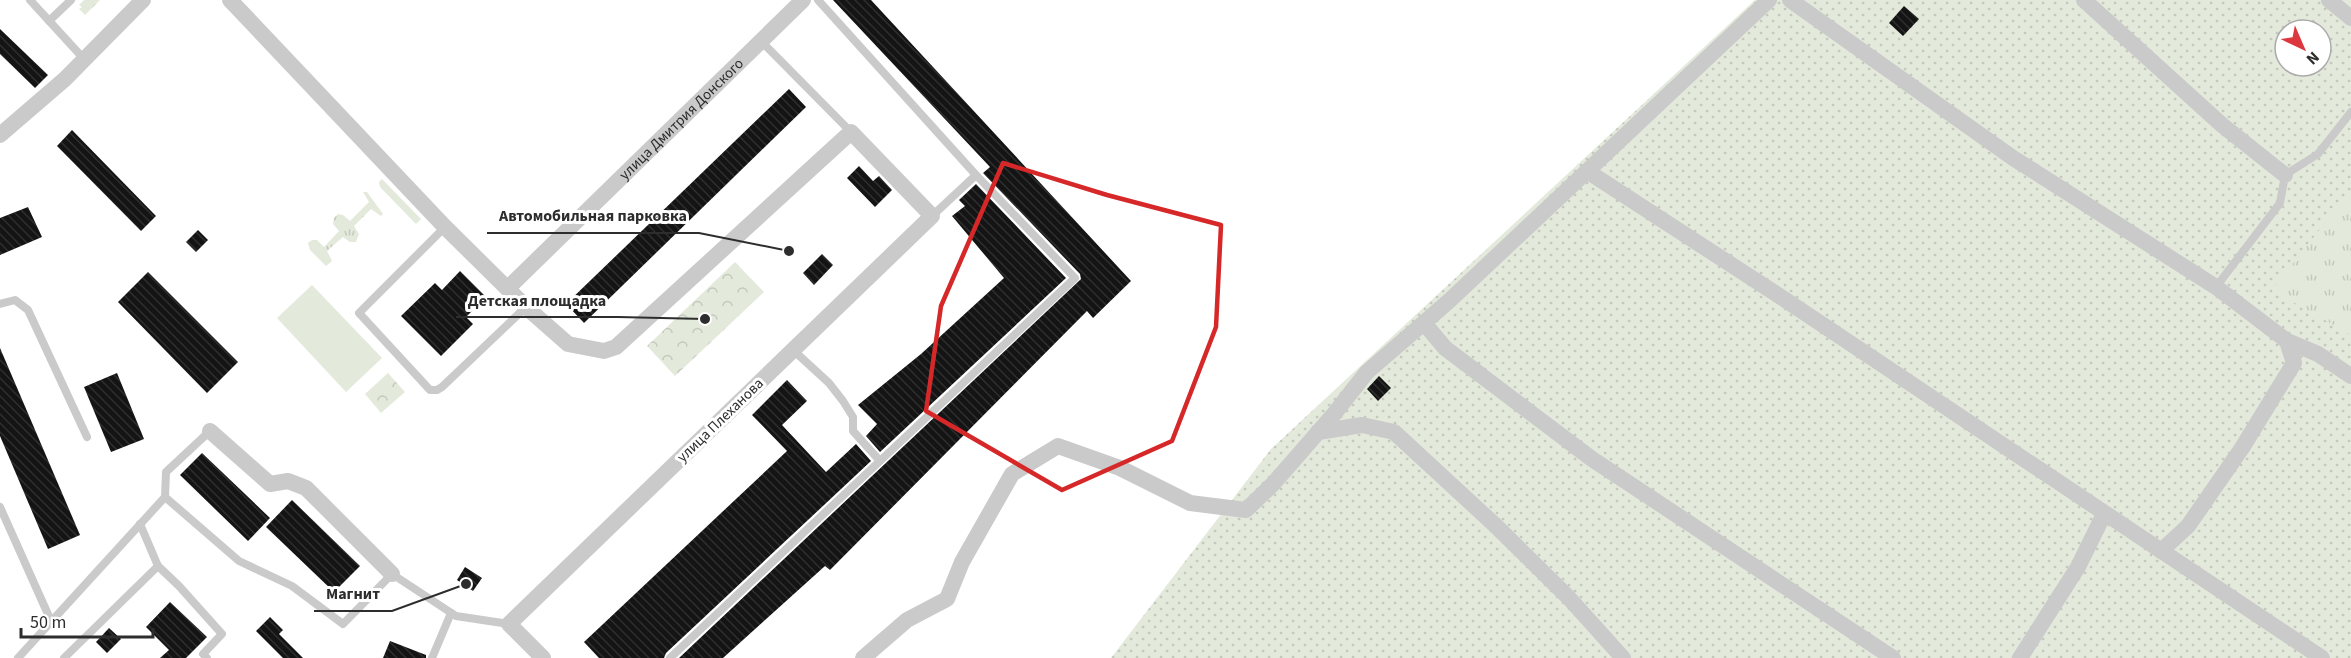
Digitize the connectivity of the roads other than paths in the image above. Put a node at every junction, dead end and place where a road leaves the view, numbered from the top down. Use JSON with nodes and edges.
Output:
{"nodes":[{"id":1,"x":30,"y":0,"type":"edge"},
{"id":2,"x":70,"y":0,"type":"edge"},
{"id":3,"x":143,"y":0,"type":"edge"},
{"id":4,"x":230,"y":0,"type":"edge"},
{"id":5,"x":803,"y":0,"type":"edge"},
{"id":6,"x":818,"y":0,"type":"edge"},
{"id":7,"x":1769,"y":0,"type":"edge"},
{"id":8,"x":1790,"y":0,"type":"edge"},
{"id":9,"x":2084,"y":0,"type":"edge"},
{"id":10,"x":2329,"y":0,"type":"edge"},
{"id":11,"x":2351,"y":18,"type":"edge"},
{"id":12,"x":49,"y":21,"type":"junction"},
{"id":13,"x":761,"y":41,"type":"junction"},
{"id":14,"x":84,"y":59,"type":"junction"},
{"id":15,"x":2351,"y":112,"type":"edge"},
{"id":16,"x":851,"y":132,"type":"junction"},
{"id":17,"x":0,"y":135,"type":"edge"},
{"id":18,"x":1587,"y":171,"type":"junction"},
{"id":19,"x":976,"y":175,"type":"junction"},
{"id":20,"x":2284,"y":175,"type":"junction"},
{"id":21,"x":932,"y":216,"type":"junction"},
{"id":22,"x":445,"y":227,"type":"junction"},
{"id":23,"x":2216,"y":287,"type":"junction"},
{"id":24,"x":508,"y":288,"type":"junction"},
{"id":25,"x":0,"y":304,"type":"edge"},
{"id":26,"x":526,"y":307,"type":"junction"},
{"id":27,"x":1424,"y":323,"type":"junction"},
{"id":28,"x":2288,"y":341,"type":"junction"},
{"id":29,"x":793,"y":350,"type":"junction"},
{"id":30,"x":2351,"y":376,"type":"edge"},
{"id":31,"x":210,"y":430,"type":"joint"},
{"id":32,"x":1318,"y":432,"type":"junction"},
{"id":33,"x":87,"y":437,"type":"dead end"},
{"id":34,"x":880,"y":461,"type":"junction"},
{"id":35,"x":165,"y":497,"type":"junction"},
{"id":36,"x":0,"y":507,"type":"edge"},
{"id":37,"x":2104,"y":514,"type":"junction"},
{"id":38,"x":140,"y":524,"type":"junction"},
{"id":39,"x":2160,"y":550,"type":"junction"},
{"id":40,"x":158,"y":566,"type":"junction"},
{"id":41,"x":392,"y":574,"type":"junction"},
{"id":42,"x":451,"y":613,"type":"junction"},
{"id":43,"x":51,"y":621,"type":"junction"},
{"id":44,"x":509,"y":624,"type":"junction"},
{"id":45,"x":18,"y":658,"type":"edge"},
{"id":46,"x":64,"y":658,"type":"edge"},
{"id":47,"x":207,"y":658,"type":"edge"},
{"id":48,"x":432,"y":658,"type":"edge"},
{"id":49,"x":543,"y":658,"type":"edge"},
{"id":50,"x":670,"y":658,"type":"edge"},
{"id":51,"x":863,"y":658,"type":"edge"},
{"id":52,"x":1623,"y":658,"type":"edge"},
{"id":53,"x":1893,"y":658,"type":"edge"},
{"id":54,"x":2020,"y":658,"type":"edge"},
{"id":55,"x":2322,"y":658,"type":"edge"}],
"edges":[{"from":1,"to":12,"type":"lane"},
{"from":2,"to":12,"type":"lane"},
{"from":3,"to":14,"type":"street"},
{"from":4,"to":22,"type":"street"},
{"from":5,"to":13,"type":"street","name":"улица Дмитрия Донского"},
{"from":6,"to":19,"type":"lane"},
{"from":7,"to":18,"type":"street"},
{"from":8,"to":23,"type":"street"},
{"from":9,"to":20,"type":"street"},
{"from":10,"to":11,"type":"street"},
{"from":12,"to":14,"type":"lane"},
{"from":13,"to":16,"type":"lane"},
{"from":13,"to":24,"type":"street","name":"улица Дмитрия Донского"},
{"from":14,"to":17,"type":"street"},
{"from":15,"to":20,"type":"lane"},
{"from":16,"to":21,"type":"street"},
{"from":16,"to":26,"type":"street"},
{"from":18,"to":27,"type":"street"},
{"from":18,"to":37,"type":"street"},
{"from":19,"to":21,"type":"lane"},
{"from":19,"to":34,"type":"lane"},
{"from":20,"to":23,"type":"lane"},
{"from":21,"to":29,"type":"street","name":"улица Плеханова"},
{"from":22,"to":24,"type":"street"},
{"from":22,"to":26,"type":"lane"},
{"from":23,"to":28,"type":"street"},
{"from":24,"to":26,"type":"street"},
{"from":25,"to":33,"type":"lane"},
{"from":27,"to":32,"type":"street"},
{"from":27,"to":53,"type":"street"},
{"from":28,"to":30,"type":"street"},
{"from":28,"to":39,"type":"street"},
{"from":29,"to":34,"type":"lane"},
{"from":29,"to":44,"type":"street","name":"улица Плеханова"},
{"from":31,"to":35,"type":"lane"},
{"from":31,"to":41,"type":"street"},
{"from":32,"to":51,"type":"street"},
{"from":32,"to":52,"type":"street"},
{"from":34,"to":50,"type":"lane"},
{"from":35,"to":38,"type":"lane"},
{"from":35,"to":41,"type":"lane"},
{"from":36,"to":43,"type":"lane"},
{"from":37,"to":39,"type":"street"},
{"from":37,"to":54,"type":"street"},
{"from":38,"to":40,"type":"lane"},
{"from":38,"to":43,"type":"lane"},
{"from":39,"to":55,"type":"street"},
{"from":40,"to":46,"type":"lane"},
{"from":40,"to":47,"type":"lane"},
{"from":41,"to":42,"type":"lane"},
{"from":42,"to":44,"type":"lane"},
{"from":42,"to":48,"type":"lane"},
{"from":43,"to":45,"type":"lane"},
{"from":44,"to":49,"type":"street"}]}
